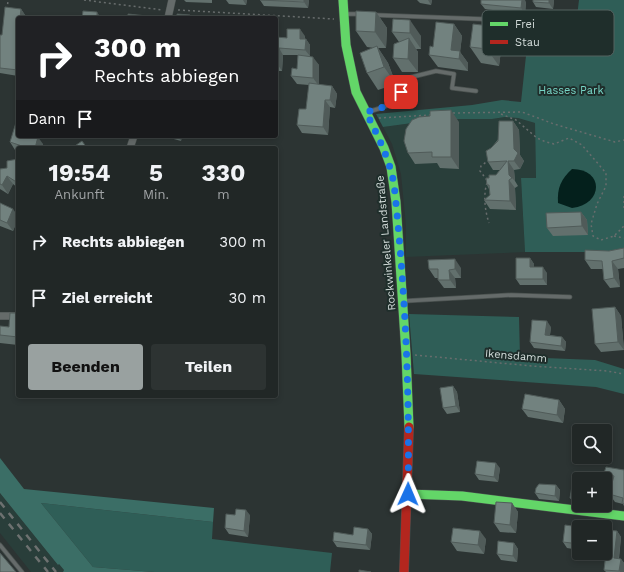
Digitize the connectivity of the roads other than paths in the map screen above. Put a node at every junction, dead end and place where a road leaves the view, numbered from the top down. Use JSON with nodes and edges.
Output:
{"nodes":[{"id":1,"x":172,"y":0,"type":"edge"},
{"id":2,"x":343,"y":0,"type":"edge"},
{"id":3,"x":345,"y":14,"type":"junction"},
{"id":4,"x":168,"y":16,"type":"edge"},
{"id":5,"x":482,"y":19,"type":"edge"},
{"id":6,"x":476,"y":91,"type":"dead end"},
{"id":7,"x":368,"y":116,"type":"junction"},
{"id":8,"x":570,"y":297,"type":"dead end"},
{"id":9,"x":403,"y":301,"type":"junction"},
{"id":10,"x":0,"y":316,"type":"edge"},
{"id":11,"x":16,"y":316,"type":"edge"},
{"id":12,"x":408,"y":494,"type":"junction"},
{"id":13,"x":624,"y":516,"type":"edge"},
{"id":14,"x":0,"y":545,"type":"edge"},
{"id":15,"x":22,"y":572,"type":"edge"},
{"id":16,"x":404,"y":572,"type":"edge"}],
"edges":[{"from":1,"to":4,"type":"street"},
{"from":2,"to":3,"type":"main road","name":"Rockwinkeler Landstraße"},
{"from":3,"to":5,"type":"lane"},
{"from":3,"to":7,"type":"main road","name":"Rockwinkeler Landstraße"},
{"from":6,"to":7,"type":"lane"},
{"from":7,"to":9,"type":"main road","name":"Rockwinkeler Landstraße"},
{"from":8,"to":9,"type":"lane"},
{"from":9,"to":12,"type":"main road","name":"Rockwinkeler Landstraße"},
{"from":10,"to":11,"type":"street"},
{"from":12,"to":13,"type":"main road"},
{"from":12,"to":16,"type":"main road","name":"Rockwinkeler Landstraße"},
{"from":14,"to":15,"type":"lane"}]}
